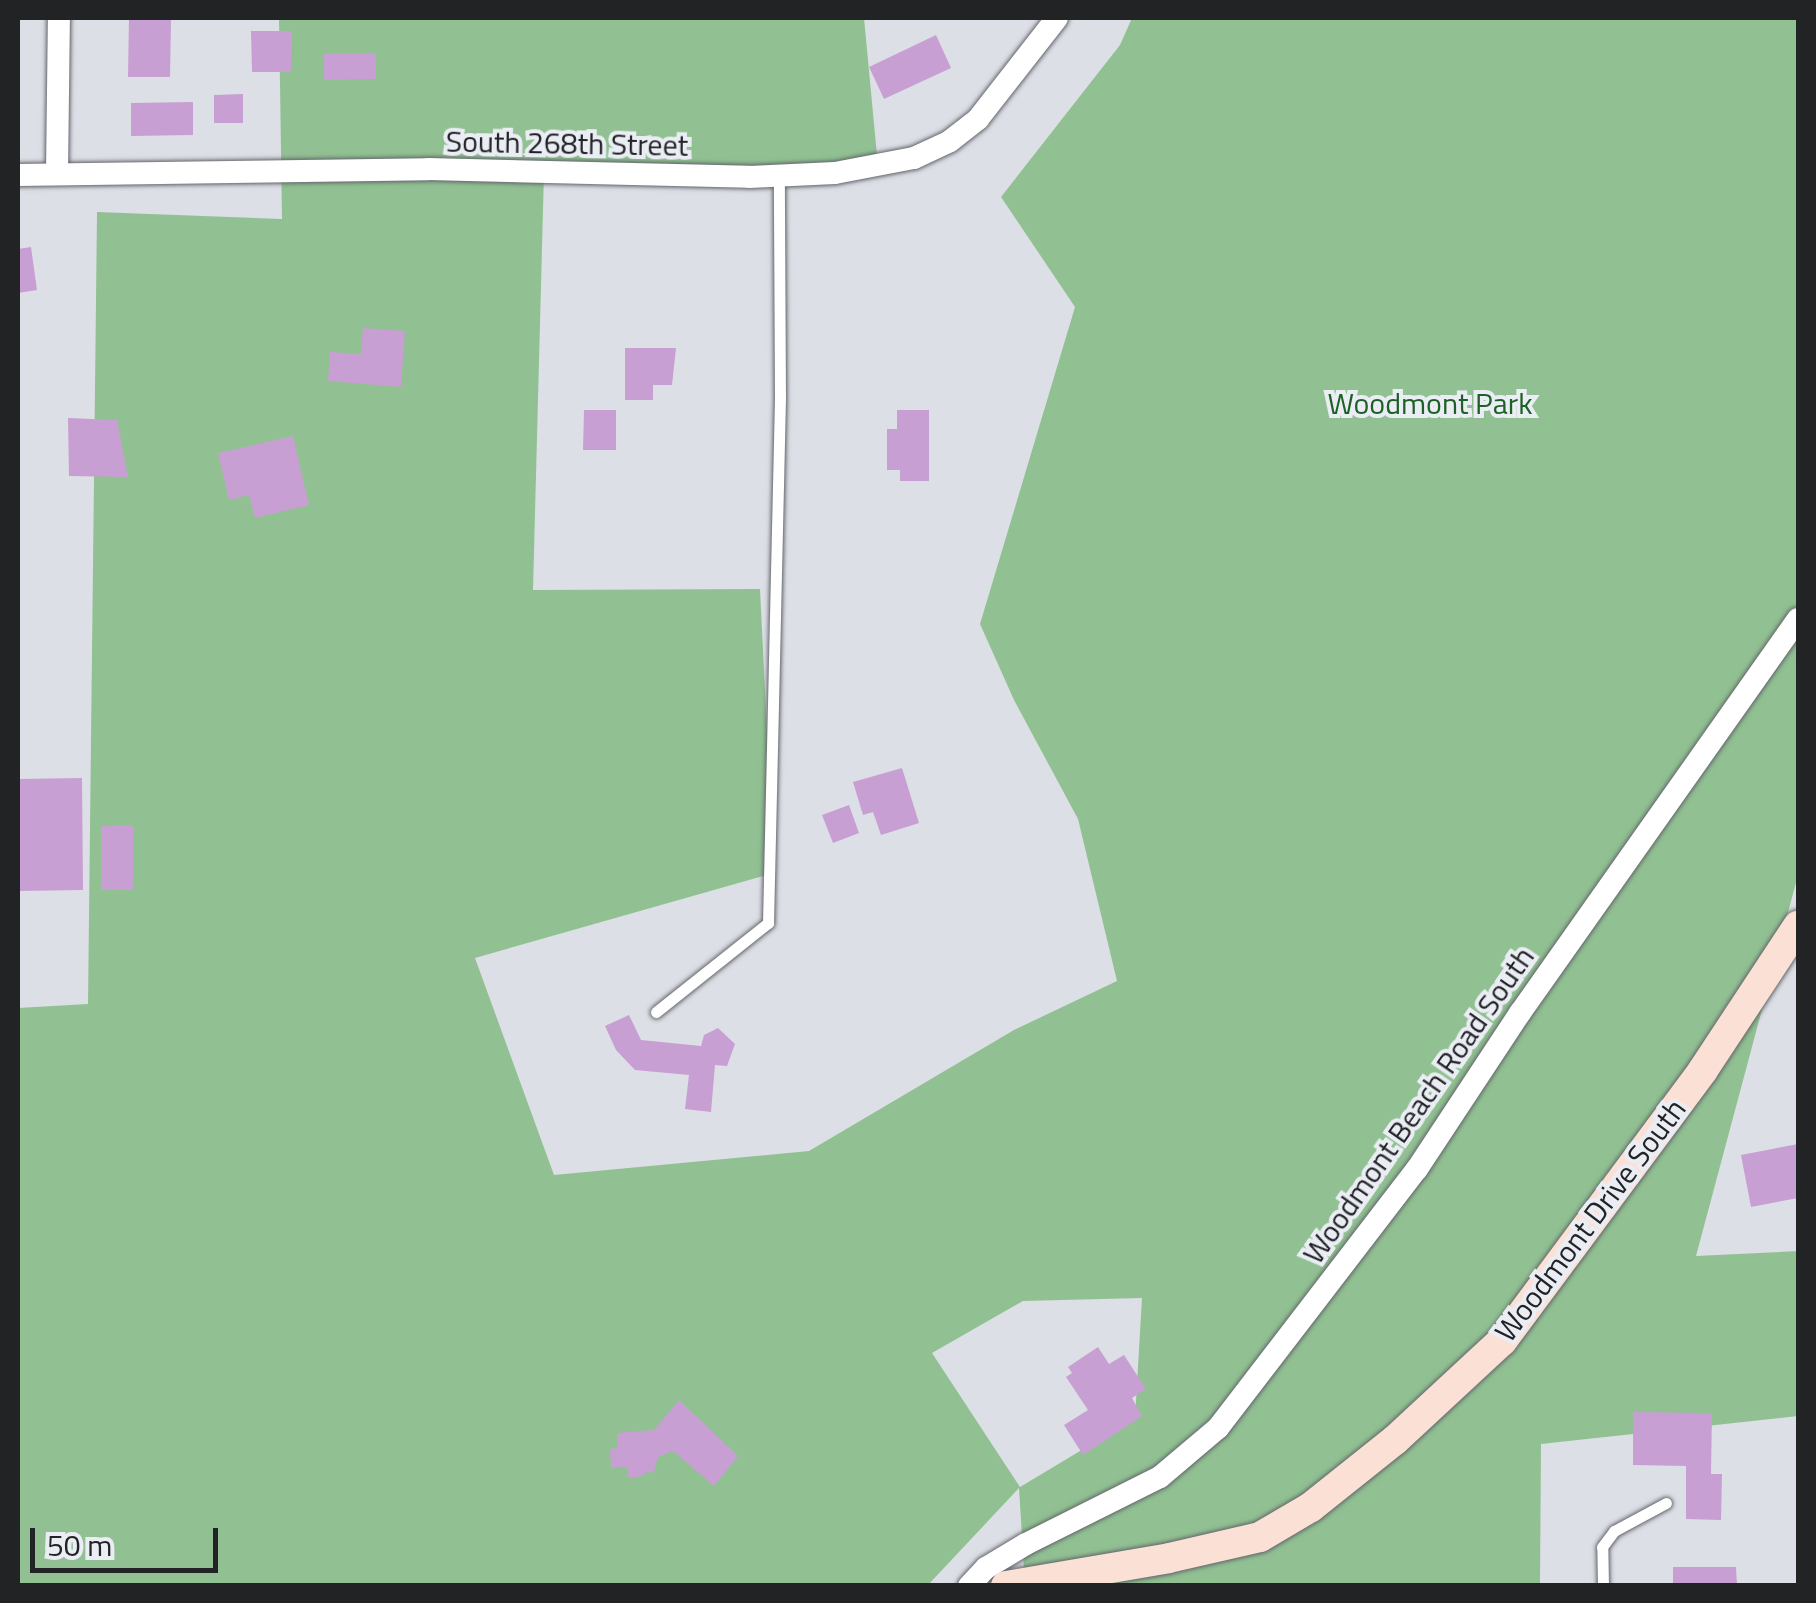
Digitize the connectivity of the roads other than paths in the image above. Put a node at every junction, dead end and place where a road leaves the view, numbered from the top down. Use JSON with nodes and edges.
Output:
{"nodes":[{"id":1,"x":59,"y":18,"type":"edge"},
{"id":2,"x":1056,"y":19,"type":"edge"},
{"id":3,"x":58,"y":174,"type":"junction"},
{"id":4,"x":18,"y":175,"type":"edge"},
{"id":5,"x":779,"y":175,"type":"junction"},
{"id":6,"x":1798,"y":619,"type":"edge"},
{"id":7,"x":1798,"y":926,"type":"edge"},
{"id":8,"x":656,"y":1012,"type":"dead end"},
{"id":9,"x":1666,"y":1503,"type":"dead end"},
{"id":10,"x":969,"y":1586,"type":"edge"},
{"id":11,"x":1006,"y":1586,"type":"edge"},
{"id":12,"x":1602,"y":1586,"type":"edge"}],
"edges":[{"from":1,"to":3,"type":"street"},
{"from":2,"to":5,"type":"street","name":"South 268th Street"},
{"from":3,"to":4,"type":"street","name":"South 268th Street"},
{"from":3,"to":5,"type":"street","name":"South 268th Street"},
{"from":5,"to":8,"type":"lane"},
{"from":6,"to":10,"type":"street","name":"Woodmont Beach Road South"},
{"from":7,"to":11,"type":"main road","name":"Woodmont Drive South"},
{"from":9,"to":12,"type":"lane"}]}
